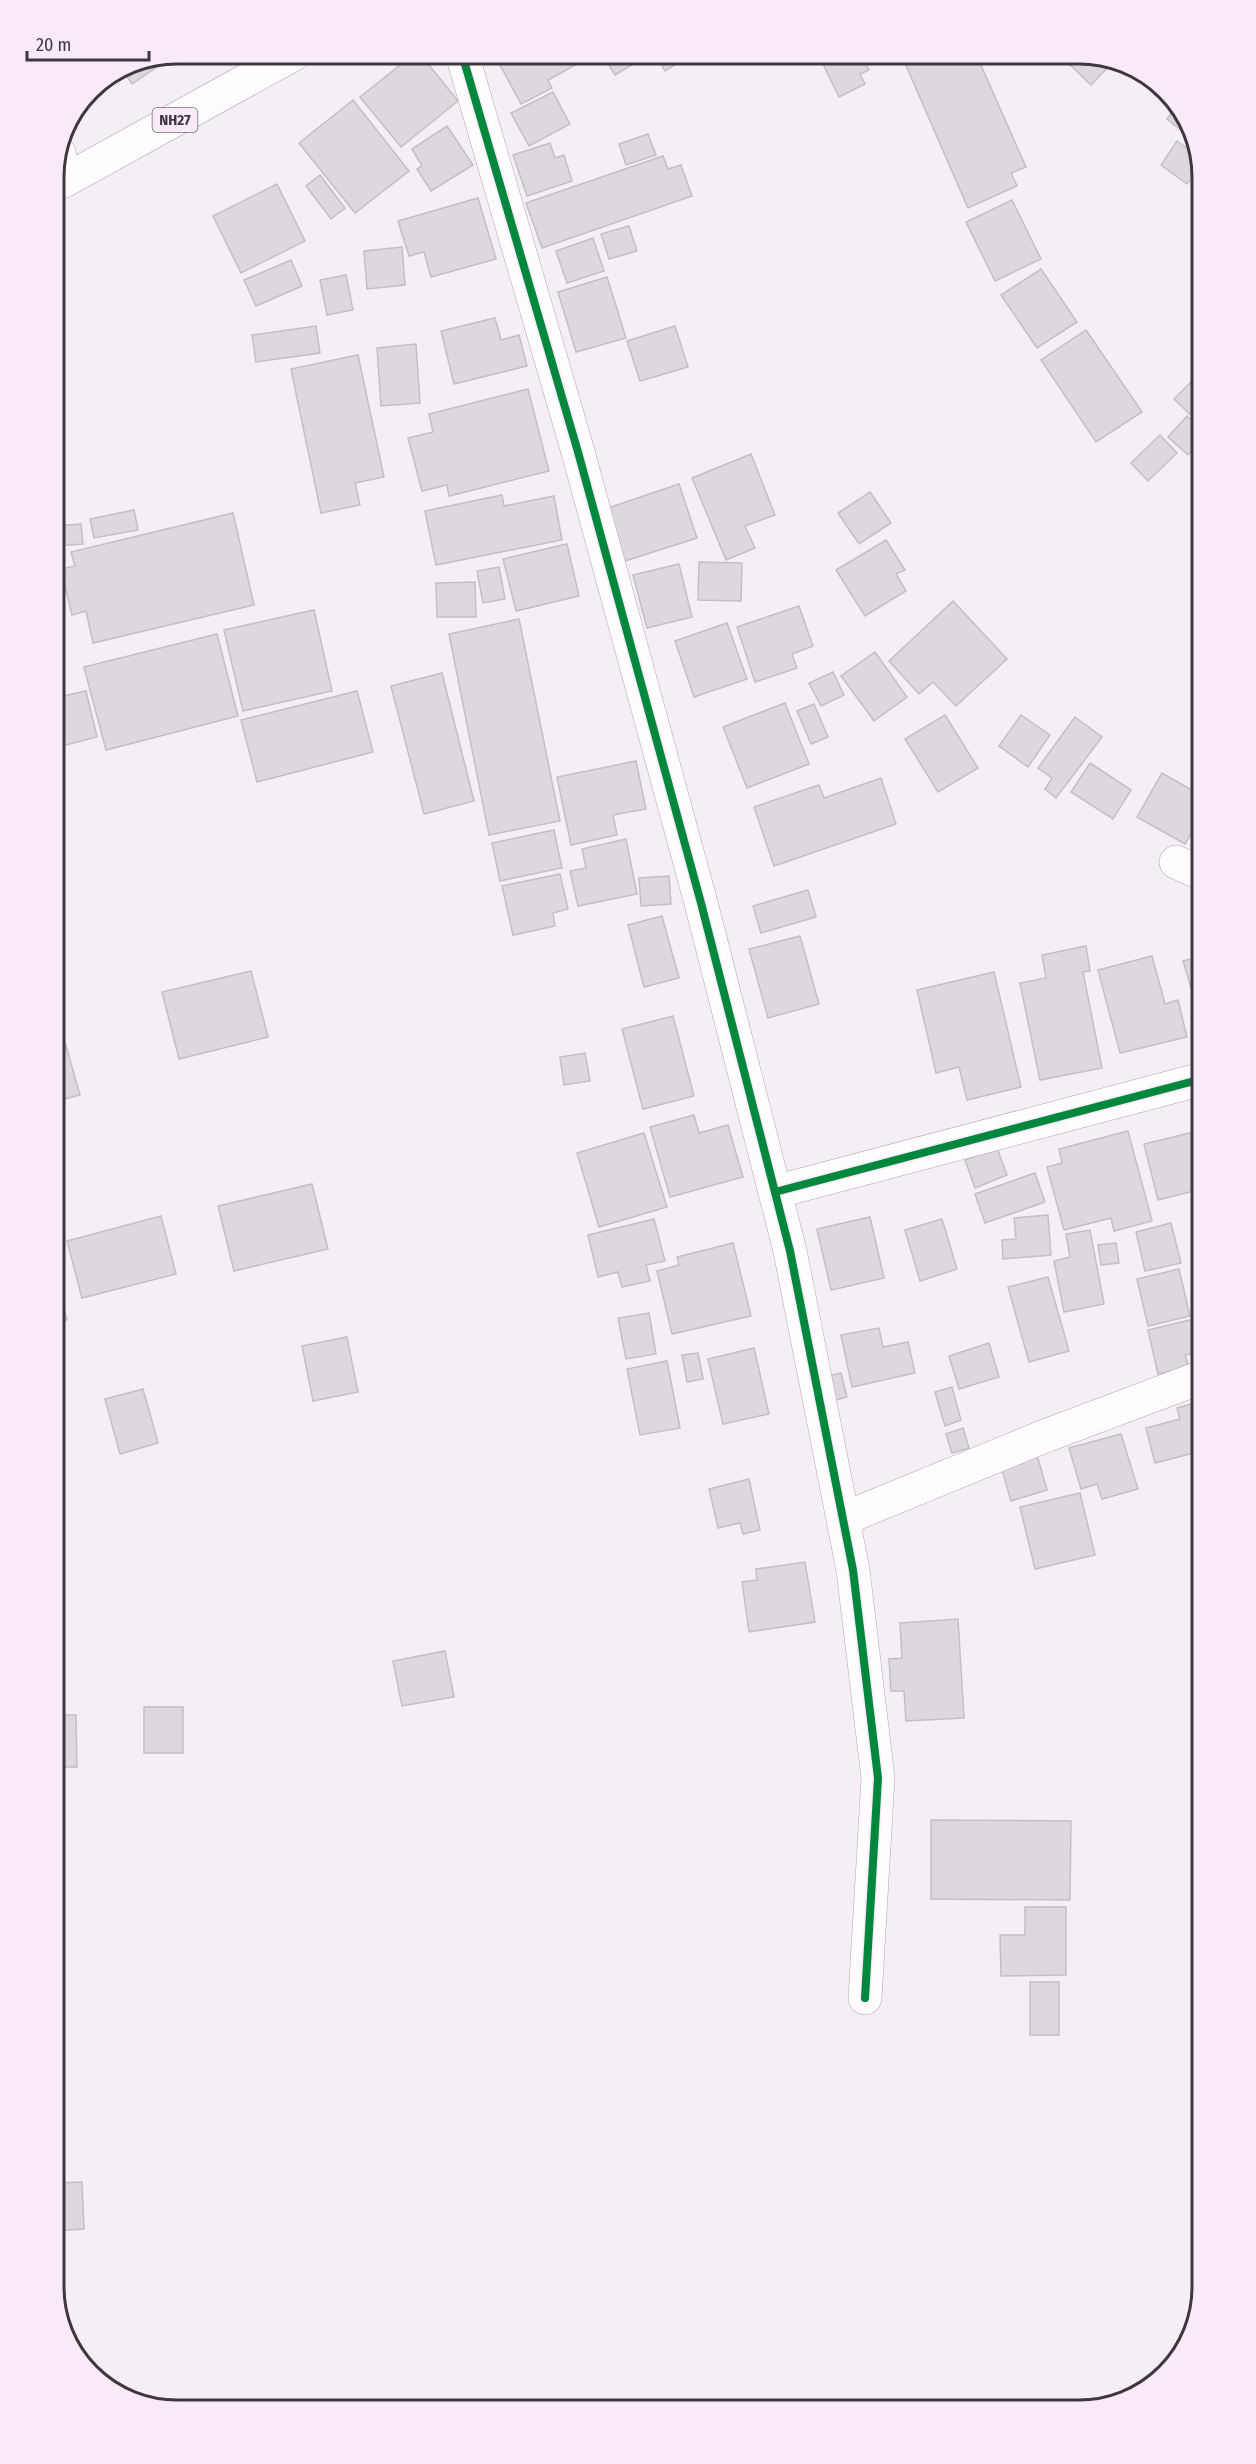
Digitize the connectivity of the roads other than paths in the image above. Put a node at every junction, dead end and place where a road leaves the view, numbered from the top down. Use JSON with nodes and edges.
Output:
{"nodes":[{"id":1,"x":274,"y":64,"type":"edge"},
{"id":2,"x":465,"y":64,"type":"edge"},
{"id":3,"x":65,"y":169,"type":"edge"},
{"id":4,"x":1192,"y":1082,"type":"edge"},
{"id":5,"x":774,"y":1192,"type":"junction"},
{"id":6,"x":1192,"y":1381,"type":"edge"},
{"id":7,"x":843,"y":1519,"type":"junction"},
{"id":8,"x":865,"y":1998,"type":"dead end"}],
"edges":[{"from":1,"to":3,"type":"main road","number":"NH27"},
{"from":2,"to":5,"type":"main road"},
{"from":4,"to":5,"type":"main road"},
{"from":5,"to":7,"type":"main road"},
{"from":6,"to":7,"type":"main road"},
{"from":7,"to":8,"type":"main road"}]}
